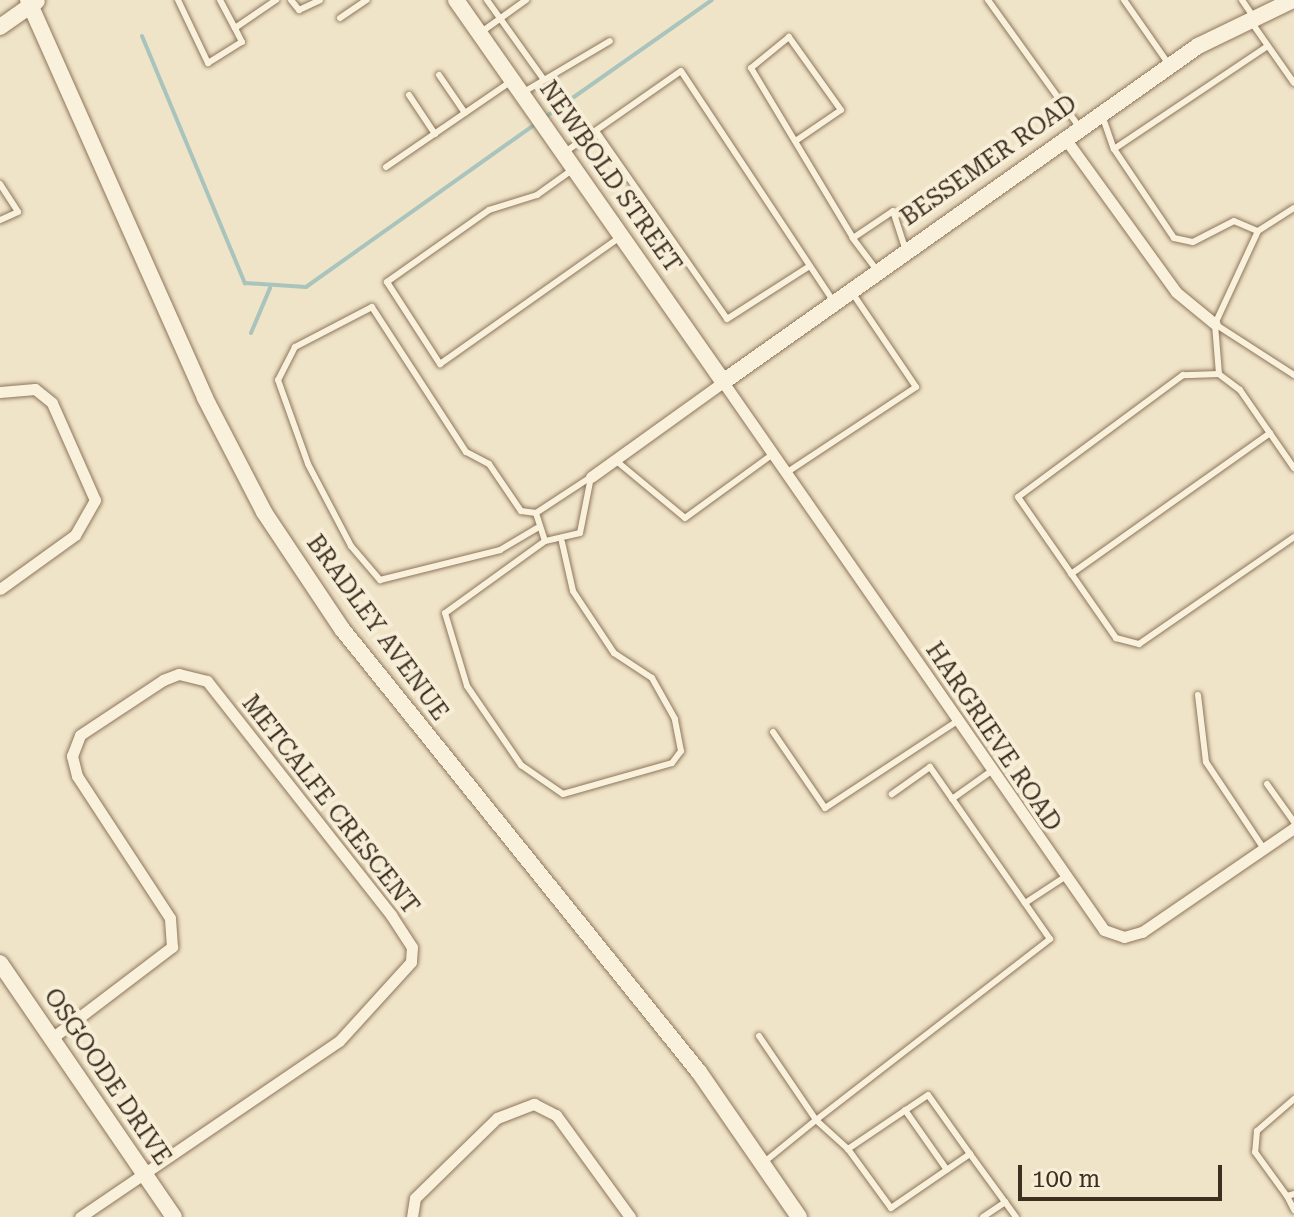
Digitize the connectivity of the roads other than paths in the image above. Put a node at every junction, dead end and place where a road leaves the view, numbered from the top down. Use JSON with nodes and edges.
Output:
{"nodes":[{"id":1,"x":178,"y":0,"type":"edge"},
{"id":2,"x":220,"y":0,"type":"edge"},
{"id":3,"x":276,"y":0,"type":"edge"},
{"id":4,"x":291,"y":0,"type":"edge"},
{"id":5,"x":320,"y":0,"type":"edge"},
{"id":6,"x":367,"y":0,"type":"edge"},
{"id":7,"x":487,"y":0,"type":"edge"},
{"id":8,"x":526,"y":0,"type":"edge"},
{"id":9,"x":988,"y":0,"type":"edge"},
{"id":10,"x":1124,"y":0,"type":"edge"},
{"id":11,"x":1242,"y":0,"type":"edge"},
{"id":12,"x":458,"y":1,"type":"edge"},
{"id":13,"x":1287,"y":1,"type":"edge"},
{"id":14,"x":32,"y":2,"type":"edge"},
{"id":15,"x":1250,"y":16,"type":"junction"},
{"id":16,"x":340,"y":18,"type":"dead end"},
{"id":17,"x":500,"y":18,"type":"junction"},
{"id":18,"x":0,"y":27,"type":"edge"},
{"id":19,"x":235,"y":28,"type":"junction"},
{"id":20,"x":480,"y":33,"type":"junction"},
{"id":21,"x":610,"y":41,"type":"dead end"},
{"id":22,"x":1268,"y":46,"type":"junction"},
{"id":23,"x":1170,"y":66,"type":"junction"},
{"id":24,"x":439,"y":75,"type":"dead end"},
{"id":25,"x":544,"y":80,"type":"junction"},
{"id":26,"x":1294,"y":83,"type":"edge"},
{"id":27,"x":518,"y":86,"type":"junction"},
{"id":28,"x":409,"y":95,"type":"dead end"},
{"id":29,"x":465,"y":113,"type":"junction"},
{"id":30,"x":1101,"y":113,"type":"junction"},
{"id":31,"x":1080,"y":128,"type":"junction"},
{"id":32,"x":596,"y":131,"type":"junction"},
{"id":33,"x":435,"y":134,"type":"junction"},
{"id":34,"x":1064,"y":137,"type":"junction"},
{"id":35,"x":797,"y":140,"type":"junction"},
{"id":36,"x":560,"y":146,"type":"junction"},
{"id":37,"x":1114,"y":149,"type":"junction"},
{"id":38,"x":386,"y":167,"type":"dead end"},
{"id":39,"x":575,"y":168,"type":"junction"},
{"id":40,"x":0,"y":184,"type":"edge"},
{"id":41,"x":1294,"y":208,"type":"edge"},
{"id":42,"x":0,"y":220,"type":"edge"},
{"id":43,"x":1258,"y":231,"type":"junction"},
{"id":44,"x":622,"y":235,"type":"junction"},
{"id":45,"x":853,"y":238,"type":"junction"},
{"id":46,"x":905,"y":248,"type":"junction"},
{"id":47,"x":810,"y":266,"type":"junction"},
{"id":48,"x":876,"y":269,"type":"junction"},
{"id":49,"x":850,"y":288,"type":"junction"},
{"id":50,"x":833,"y":301,"type":"junction"},
{"id":51,"x":1215,"y":324,"type":"junction"},
{"id":52,"x":1219,"y":374,"type":"junction"},
{"id":53,"x":1294,"y":375,"type":"edge"},
{"id":54,"x":723,"y":382,"type":"junction"},
{"id":55,"x":0,"y":392,"type":"edge"},
{"id":56,"x":1270,"y":433,"type":"junction"},
{"id":57,"x":773,"y":454,"type":"junction"},
{"id":58,"x":613,"y":458,"type":"junction"},
{"id":59,"x":1294,"y":468,"type":"edge"},
{"id":60,"x":786,"y":473,"type":"junction"},
{"id":61,"x":591,"y":477,"type":"junction"},
{"id":62,"x":536,"y":513,"type":"junction"},
{"id":63,"x":537,"y":528,"type":"junction"},
{"id":64,"x":1294,"y":537,"type":"edge"},
{"id":65,"x":545,"y":541,"type":"junction"},
{"id":66,"x":562,"y":542,"type":"junction"},
{"id":67,"x":1071,"y":574,"type":"junction"},
{"id":68,"x":0,"y":589,"type":"edge"},
{"id":69,"x":1198,"y":695,"type":"dead end"},
{"id":70,"x":956,"y":722,"type":"junction"},
{"id":71,"x":773,"y":732,"type":"dead end"},
{"id":72,"x":990,"y":772,"type":"junction"},
{"id":73,"x":1267,"y":784,"type":"dead end"},
{"id":74,"x":892,"y":794,"type":"dead end"},
{"id":75,"x":952,"y":799,"type":"junction"},
{"id":76,"x":1294,"y":825,"type":"edge"},
{"id":77,"x":1264,"y":849,"type":"junction"},
{"id":78,"x":1063,"y":878,"type":"junction"},
{"id":79,"x":1025,"y":903,"type":"junction"},
{"id":80,"x":0,"y":963,"type":"edge"},
{"id":81,"x":759,"y":1036,"type":"dead end"},
{"id":82,"x":52,"y":1038,"type":"junction"},
{"id":83,"x":1294,"y":1099,"type":"edge"},
{"id":84,"x":905,"y":1110,"type":"junction"},
{"id":85,"x":816,"y":1120,"type":"junction"},
{"id":86,"x":848,"y":1149,"type":"junction"},
{"id":87,"x":970,"y":1154,"type":"junction"},
{"id":88,"x":763,"y":1163,"type":"junction"},
{"id":89,"x":947,"y":1170,"type":"junction"},
{"id":90,"x":145,"y":1174,"type":"junction"},
{"id":91,"x":1290,"y":1195,"type":"edge"},
{"id":92,"x":1005,"y":1202,"type":"junction"},
{"id":93,"x":1294,"y":1210,"type":"edge"},
{"id":94,"x":80,"y":1217,"type":"edge"},
{"id":95,"x":174,"y":1217,"type":"edge"},
{"id":96,"x":412,"y":1217,"type":"edge"},
{"id":97,"x":630,"y":1217,"type":"edge"},
{"id":98,"x":799,"y":1217,"type":"edge"},
{"id":99,"x":983,"y":1217,"type":"edge"},
{"id":100,"x":1016,"y":1217,"type":"edge"}],
"edges":[{"from":1,"to":19,"type":"lane"},
{"from":2,"to":19,"type":"lane"},
{"from":3,"to":19,"type":"lane"},
{"from":4,"to":5,"type":"lane"},
{"from":6,"to":16,"type":"lane"},
{"from":7,"to":17,"type":"lane"},
{"from":8,"to":17,"type":"lane"},
{"from":9,"to":31,"type":"lane"},
{"from":10,"to":23,"type":"lane"},
{"from":11,"to":15,"type":"lane"},
{"from":12,"to":20,"type":"street","name":"NEWBOLD STREET"},
{"from":13,"to":15,"type":"street","name":"BESSEMER ROAD"},
{"from":14,"to":18,"type":"street"},
{"from":14,"to":88,"type":"street","name":"BRADLEY AVENUE"},
{"from":15,"to":22,"type":"lane"},
{"from":15,"to":23,"type":"street","name":"BESSEMER ROAD"},
{"from":17,"to":20,"type":"lane"},
{"from":17,"to":25,"type":"lane"},
{"from":20,"to":27,"type":"street","name":"NEWBOLD STREET"},
{"from":21,"to":25,"type":"lane"},
{"from":22,"to":26,"type":"lane"},
{"from":22,"to":37,"type":"lane"},
{"from":23,"to":30,"type":"street","name":"BESSEMER ROAD"},
{"from":24,"to":29,"type":"lane"},
{"from":25,"to":27,"type":"lane"},
{"from":27,"to":29,"type":"lane"},
{"from":27,"to":36,"type":"street","name":"NEWBOLD STREET"},
{"from":28,"to":33,"type":"lane"},
{"from":29,"to":33,"type":"lane"},
{"from":30,"to":31,"type":"street","name":"BESSEMER ROAD"},
{"from":30,"to":37,"type":"lane"},
{"from":31,"to":34,"type":"street","name":"BESSEMER ROAD"},
{"from":32,"to":36,"type":"lane"},
{"from":32,"to":47,"type":"lane"},
{"from":32,"to":47,"type":"lane"},
{"from":33,"to":38,"type":"lane"},
{"from":34,"to":46,"type":"street","name":"BESSEMER ROAD"},
{"from":34,"to":51,"type":"street"},
{"from":35,"to":35,"type":"lane"},
{"from":35,"to":45,"type":"lane"},
{"from":36,"to":39,"type":"street","name":"NEWBOLD STREET"},
{"from":37,"to":43,"type":"lane"},
{"from":39,"to":44,"type":"street","name":"NEWBOLD STREET"},
{"from":39,"to":44,"type":"lane"},
{"from":40,"to":42,"type":"lane"},
{"from":41,"to":43,"type":"lane"},
{"from":43,"to":51,"type":"lane"},
{"from":44,"to":54,"type":"street","name":"NEWBOLD STREET"},
{"from":45,"to":46,"type":"lane"},
{"from":45,"to":48,"type":"lane"},
{"from":46,"to":48,"type":"street","name":"BESSEMER ROAD"},
{"from":47,"to":50,"type":"lane"},
{"from":48,"to":49,"type":"street","name":"BESSEMER ROAD"},
{"from":49,"to":50,"type":"street","name":"BESSEMER ROAD"},
{"from":49,"to":60,"type":"lane"},
{"from":50,"to":54,"type":"street","name":"BESSEMER ROAD"},
{"from":51,"to":52,"type":"lane"},
{"from":51,"to":53,"type":"lane"},
{"from":52,"to":56,"type":"lane"},
{"from":52,"to":67,"type":"lane"},
{"from":54,"to":57,"type":"street","name":"HARGRIEVE ROAD"},
{"from":54,"to":58,"type":"street"},
{"from":55,"to":68,"type":"street"},
{"from":56,"to":59,"type":"lane"},
{"from":56,"to":67,"type":"lane"},
{"from":57,"to":58,"type":"lane"},
{"from":57,"to":60,"type":"street","name":"HARGRIEVE ROAD"},
{"from":58,"to":61,"type":"street"},
{"from":60,"to":70,"type":"street","name":"HARGRIEVE ROAD"},
{"from":61,"to":62,"type":"lane"},
{"from":61,"to":66,"type":"lane"},
{"from":62,"to":63,"type":"lane"},
{"from":62,"to":63,"type":"lane"},
{"from":63,"to":65,"type":"lane"},
{"from":64,"to":67,"type":"lane"},
{"from":65,"to":66,"type":"lane"},
{"from":65,"to":66,"type":"lane"},
{"from":69,"to":77,"type":"lane"},
{"from":70,"to":71,"type":"lane"},
{"from":70,"to":72,"type":"street","name":"HARGRIEVE ROAD"},
{"from":72,"to":75,"type":"lane"},
{"from":72,"to":78,"type":"street","name":"HARGRIEVE ROAD"},
{"from":73,"to":76,"type":"lane"},
{"from":74,"to":75,"type":"lane"},
{"from":75,"to":79,"type":"lane"},
{"from":76,"to":77,"type":"street","name":"HARGRIEVE ROAD"},
{"from":77,"to":78,"type":"street","name":"HARGRIEVE ROAD"},
{"from":78,"to":79,"type":"lane"},
{"from":79,"to":85,"type":"lane"},
{"from":80,"to":82,"type":"street","name":"OSGOODE DRIVE"},
{"from":81,"to":85,"type":"lane"},
{"from":82,"to":90,"type":"street","name":"OSGOODE DRIVE"},
{"from":82,"to":90,"type":"street","name":"METCALFE CRESCENT"},
{"from":83,"to":91,"type":"lane"},
{"from":84,"to":86,"type":"lane"},
{"from":84,"to":87,"type":"lane"},
{"from":84,"to":89,"type":"lane"},
{"from":85,"to":86,"type":"lane"},
{"from":85,"to":88,"type":"lane"},
{"from":86,"to":89,"type":"lane"},
{"from":87,"to":89,"type":"lane"},
{"from":87,"to":92,"type":"lane"},
{"from":88,"to":98,"type":"street","name":"BRADLEY AVENUE"},
{"from":90,"to":94,"type":"street"},
{"from":90,"to":95,"type":"street","name":"OSGOODE DRIVE"},
{"from":91,"to":93,"type":"lane"},
{"from":92,"to":99,"type":"lane"},
{"from":92,"to":100,"type":"lane"},
{"from":96,"to":97,"type":"street"}]}
